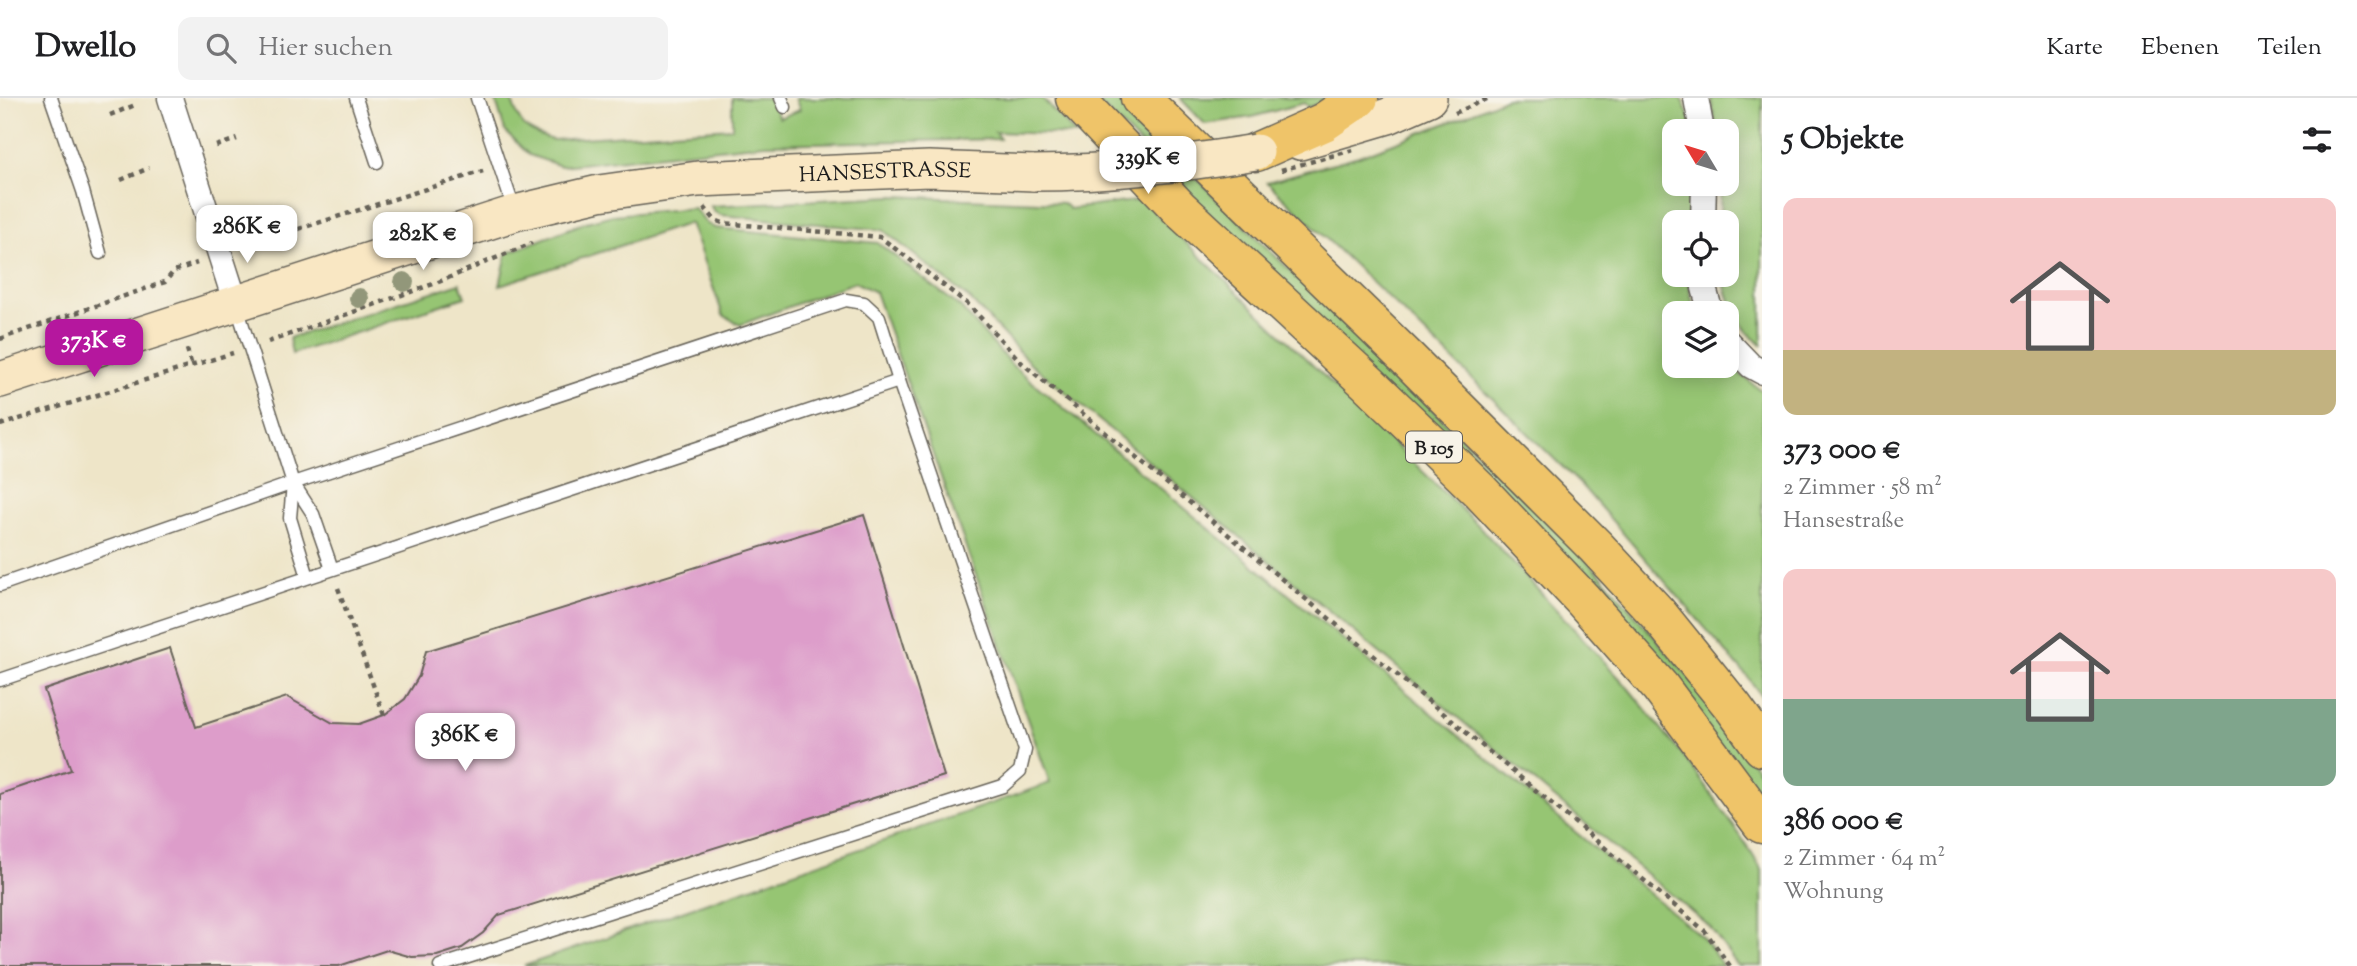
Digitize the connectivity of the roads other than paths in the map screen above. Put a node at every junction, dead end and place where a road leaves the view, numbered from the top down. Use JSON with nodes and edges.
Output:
{"nodes":[{"id":1,"x":51,"y":98,"type":"edge"},
{"id":2,"x":170,"y":98,"type":"edge"},
{"id":3,"x":356,"y":98,"type":"edge"},
{"id":4,"x":477,"y":98,"type":"edge"},
{"id":5,"x":1075,"y":98,"type":"edge"},
{"id":6,"x":1359,"y":98,"type":"edge"},
{"id":7,"x":1430,"y":98,"type":"edge"},
{"id":8,"x":1696,"y":98,"type":"edge"},
{"id":9,"x":1146,"y":102,"type":"edge"},
{"id":10,"x":1700,"y":119,"type":"edge"},
{"id":11,"x":1330,"y":128,"type":"junction"},
{"id":12,"x":1256,"y":152,"type":"joint"},
{"id":13,"x":377,"y":162,"type":"dead end"},
{"id":14,"x":515,"y":213,"type":"junction"},
{"id":15,"x":100,"y":253,"type":"dead end"},
{"id":16,"x":236,"y":304,"type":"junction"},
{"id":17,"x":1739,"y":354,"type":"edge"},
{"id":18,"x":1762,"y":372,"type":"edge"},
{"id":19,"x":0,"y":380,"type":"edge"},
{"id":20,"x":899,"y":381,"type":"junction"},
{"id":21,"x":293,"y":483,"type":"junction"},
{"id":22,"x":332,"y":569,"type":"junction"},
{"id":23,"x":308,"y":578,"type":"junction"},
{"id":24,"x":0,"y":585,"type":"edge"},
{"id":25,"x":0,"y":680,"type":"edge"},
{"id":26,"x":1762,"y":747,"type":"edge"},
{"id":27,"x":1762,"y":824,"type":"edge"},
{"id":28,"x":440,"y":966,"type":"edge"}],
"edges":[{"from":1,"to":15,"type":"lane"},
{"from":2,"to":16,"type":"street"},
{"from":3,"to":13,"type":"lane"},
{"from":4,"to":14,"type":"lane"},
{"from":5,"to":27,"type":"highway","number":"B 105"},
{"from":6,"to":11,"type":"highway"},
{"from":7,"to":11,"type":"street"},
{"from":8,"to":10,"type":"street"},
{"from":9,"to":26,"type":"highway","number":"B 105"},
{"from":11,"to":12,"type":"highway"},
{"from":12,"to":14,"type":"street","name":"HANSESTRASSE","bridge":true},
{"from":14,"to":16,"type":"street","name":"HANSESTRASSE"},
{"from":16,"to":19,"type":"street","name":"HANSESTRASSE"},
{"from":16,"to":21,"type":"lane"},
{"from":17,"to":18,"type":"street"},
{"from":20,"to":21,"type":"lane"},
{"from":20,"to":22,"type":"lane"},
{"from":20,"to":28,"type":"lane"},
{"from":21,"to":22,"type":"lane"},
{"from":21,"to":23,"type":"lane"},
{"from":21,"to":24,"type":"lane"},
{"from":22,"to":23,"type":"lane"},
{"from":23,"to":25,"type":"lane"}]}
